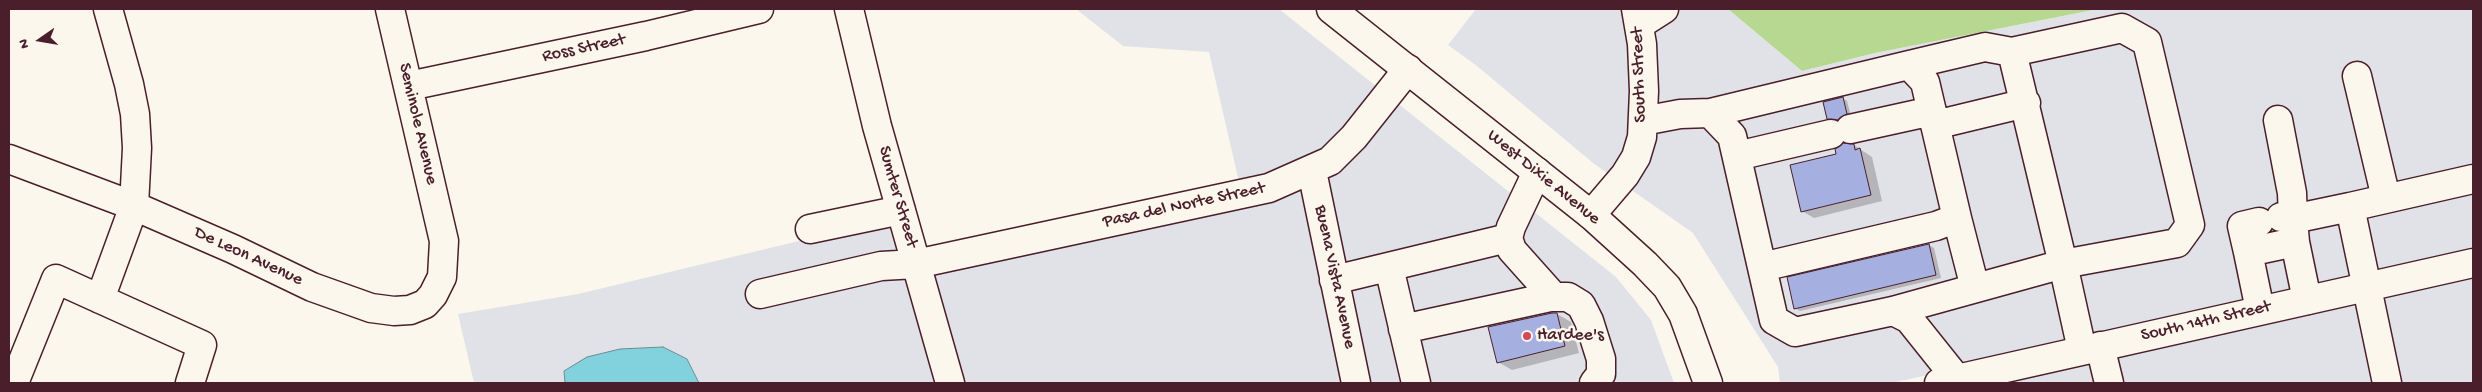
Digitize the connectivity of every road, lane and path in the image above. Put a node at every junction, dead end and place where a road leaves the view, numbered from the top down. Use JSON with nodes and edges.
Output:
{"nodes":[{"id":1,"x":108,"y":9,"type":"edge"},
{"id":2,"x":390,"y":9,"type":"edge"},
{"id":3,"x":759,"y":9,"type":"edge"},
{"id":4,"x":849,"y":9,"type":"edge"},
{"id":5,"x":1332,"y":9,"type":"edge"},
{"id":6,"x":1664,"y":9,"type":"edge"},
{"id":7,"x":1637,"y":17,"type":"edge"},
{"id":8,"x":2012,"y":52,"type":"junction"},
{"id":9,"x":1909,"y":65,"type":"junction"},
{"id":10,"x":1408,"y":70,"type":"junction"},
{"id":11,"x":2357,"y":76,"type":"dead end"},
{"id":12,"x":409,"y":86,"type":"junction"},
{"id":13,"x":2026,"y":104,"type":"junction"},
{"id":14,"x":1710,"y":113,"type":"junction"},
{"id":15,"x":1934,"y":118,"type":"junction"},
{"id":16,"x":2278,"y":120,"type":"dead end"},
{"id":17,"x":1643,"y":121,"type":"junction"},
{"id":18,"x":1737,"y":156,"type":"junction"},
{"id":19,"x":9,"y":159,"type":"edge"},
{"id":20,"x":1312,"y":171,"type":"junction"},
{"id":21,"x":1537,"y":172,"type":"junction"},
{"id":22,"x":2473,"y":179,"type":"edge"},
{"id":23,"x":2386,"y":198,"type":"junction"},
{"id":24,"x":134,"y":206,"type":"junction"},
{"id":25,"x":2350,"y":207,"type":"junction"},
{"id":26,"x":901,"y":210,"type":"junction"},
{"id":27,"x":1591,"y":215,"type":"junction"},
{"id":28,"x":1957,"y":218,"type":"junction"},
{"id":29,"x":2282,"y":225,"type":"junction"},
{"id":30,"x":810,"y":229,"type":"dead end"},
{"id":31,"x":1508,"y":238,"type":"junction"},
{"id":32,"x":444,"y":239,"type":"joint"},
{"id":33,"x":2248,"y":252,"type":"junction"},
{"id":34,"x":2473,"y":262,"type":"edge"},
{"id":35,"x":916,"y":264,"type":"junction"},
{"id":36,"x":2063,"y":264,"type":"junction"},
{"id":37,"x":1389,"y":267,"type":"junction"},
{"id":38,"x":1762,"y":267,"type":"junction"},
{"id":39,"x":1334,"y":280,"type":"junction"},
{"id":40,"x":2365,"y":287,"type":"junction"},
{"id":41,"x":1975,"y":288,"type":"junction"},
{"id":42,"x":760,"y":294,"type":"dead end"},
{"id":43,"x":1554,"y":297,"type":"junction"},
{"id":44,"x":100,"y":299,"type":"junction"},
{"id":45,"x":2307,"y":300,"type":"junction"},
{"id":46,"x":2260,"y":310,"type":"junction"},
{"id":47,"x":1893,"y":311,"type":"junction"},
{"id":48,"x":1403,"y":329,"type":"junction"},
{"id":49,"x":2091,"y":348,"type":"junction"},
{"id":50,"x":12,"y":381,"type":"edge"},
{"id":51,"x":1948,"y":381,"type":"edge"},
{"id":52,"x":190,"y":383,"type":"edge"},
{"id":53,"x":950,"y":383,"type":"edge"},
{"id":54,"x":1356,"y":383,"type":"edge"},
{"id":55,"x":1416,"y":383,"type":"edge"},
{"id":56,"x":1594,"y":383,"type":"edge"},
{"id":57,"x":1708,"y":383,"type":"edge"},
{"id":58,"x":2109,"y":383,"type":"edge"},
{"id":59,"x":2387,"y":383,"type":"edge"}],
"edges":[{"from":1,"to":24,"type":"main road"},
{"from":2,"to":12,"type":"main road","name":"Seminole Avenue"},
{"from":3,"to":12,"type":"main road","name":"Ross Street"},
{"from":4,"to":26,"type":"main road","name":"Sumter Street"},
{"from":5,"to":10,"type":"main road","name":"West Dixie Avenue"},
{"from":6,"to":7,"type":"main road"},
{"from":7,"to":17,"type":"main road","name":"South Street"},
{"from":8,"to":9,"type":"main road"},
{"from":8,"to":13,"type":"main road"},
{"from":8,"to":36,"type":"main road"},
{"from":9,"to":14,"type":"main road"},
{"from":9,"to":15,"type":"main road"},
{"from":10,"to":20,"type":"main road","name":"Pasa del Norte Street"},
{"from":10,"to":21,"type":"main road","name":"West Dixie Avenue"},
{"from":11,"to":23,"type":"main road"},
{"from":12,"to":32,"type":"main road","name":"Seminole Avenue"},
{"from":13,"to":15,"type":"main road"},
{"from":13,"to":36,"type":"main road"},
{"from":14,"to":17,"type":"main road"},
{"from":14,"to":18,"type":"main road"},
{"from":15,"to":18,"type":"main road"},
{"from":15,"to":28,"type":"main road"},
{"from":16,"to":29,"type":"main road"},
{"from":17,"to":27,"type":"main road","name":"South Street"},
{"from":18,"to":38,"type":"main road"},
{"from":19,"to":24,"type":"main road","name":"De Leon Avenue"},
{"from":20,"to":35,"type":"main road","name":"Pasa del Norte Street"},
{"from":20,"to":39,"type":"main road","name":"Buena Vista Avenue"},
{"from":21,"to":27,"type":"main road","name":"West Dixie Avenue"},
{"from":21,"to":31,"type":"main road"},
{"from":22,"to":23,"type":"main road"},
{"from":23,"to":25,"type":"main road"},
{"from":24,"to":32,"type":"main road","name":"De Leon Avenue"},
{"from":24,"to":44,"type":"main road"},
{"from":25,"to":29,"type":"main road"},
{"from":25,"to":40,"type":"main road"},
{"from":26,"to":30,"type":"main road"},
{"from":26,"to":35,"type":"main road","name":"Sumter Street"},
{"from":27,"to":57,"type":"main road","name":"West Dixie Avenue"},
{"from":28,"to":38,"type":"main road"},
{"from":28,"to":41,"type":"main road"},
{"from":29,"to":33,"type":"main road"},
{"from":29,"to":33,"type":"main road"},
{"from":29,"to":45,"type":"main road"},
{"from":31,"to":37,"type":"main road"},
{"from":31,"to":43,"type":"main road"},
{"from":33,"to":46,"type":"main road"},
{"from":34,"to":40,"type":"main road","name":"South 14th Street"},
{"from":35,"to":42,"type":"main road","name":"Pasa del Norte Street"},
{"from":35,"to":53,"type":"main road","name":"Sumter Street"},
{"from":36,"to":41,"type":"main road"},
{"from":36,"to":49,"type":"main road"},
{"from":37,"to":39,"type":"main road"},
{"from":37,"to":48,"type":"main road"},
{"from":38,"to":47,"type":"main road"},
{"from":39,"to":54,"type":"main road","name":"Buena Vista Avenue"},
{"from":40,"to":45,"type":"main road","name":"South 14th Street"},
{"from":40,"to":59,"type":"main road"},
{"from":41,"to":47,"type":"main road"},
{"from":43,"to":48,"type":"main road"},
{"from":43,"to":56,"type":"main road"},
{"from":44,"to":50,"type":"main road"},
{"from":44,"to":52,"type":"main road"},
{"from":45,"to":46,"type":"main road","name":"South 14th Street"},
{"from":46,"to":49,"type":"main road","name":"South 14th Street"},
{"from":47,"to":51,"type":"main road"},
{"from":48,"to":55,"type":"main road"},
{"from":49,"to":51,"type":"main road","name":"South 14th Street"},
{"from":49,"to":58,"type":"main road"}]}
